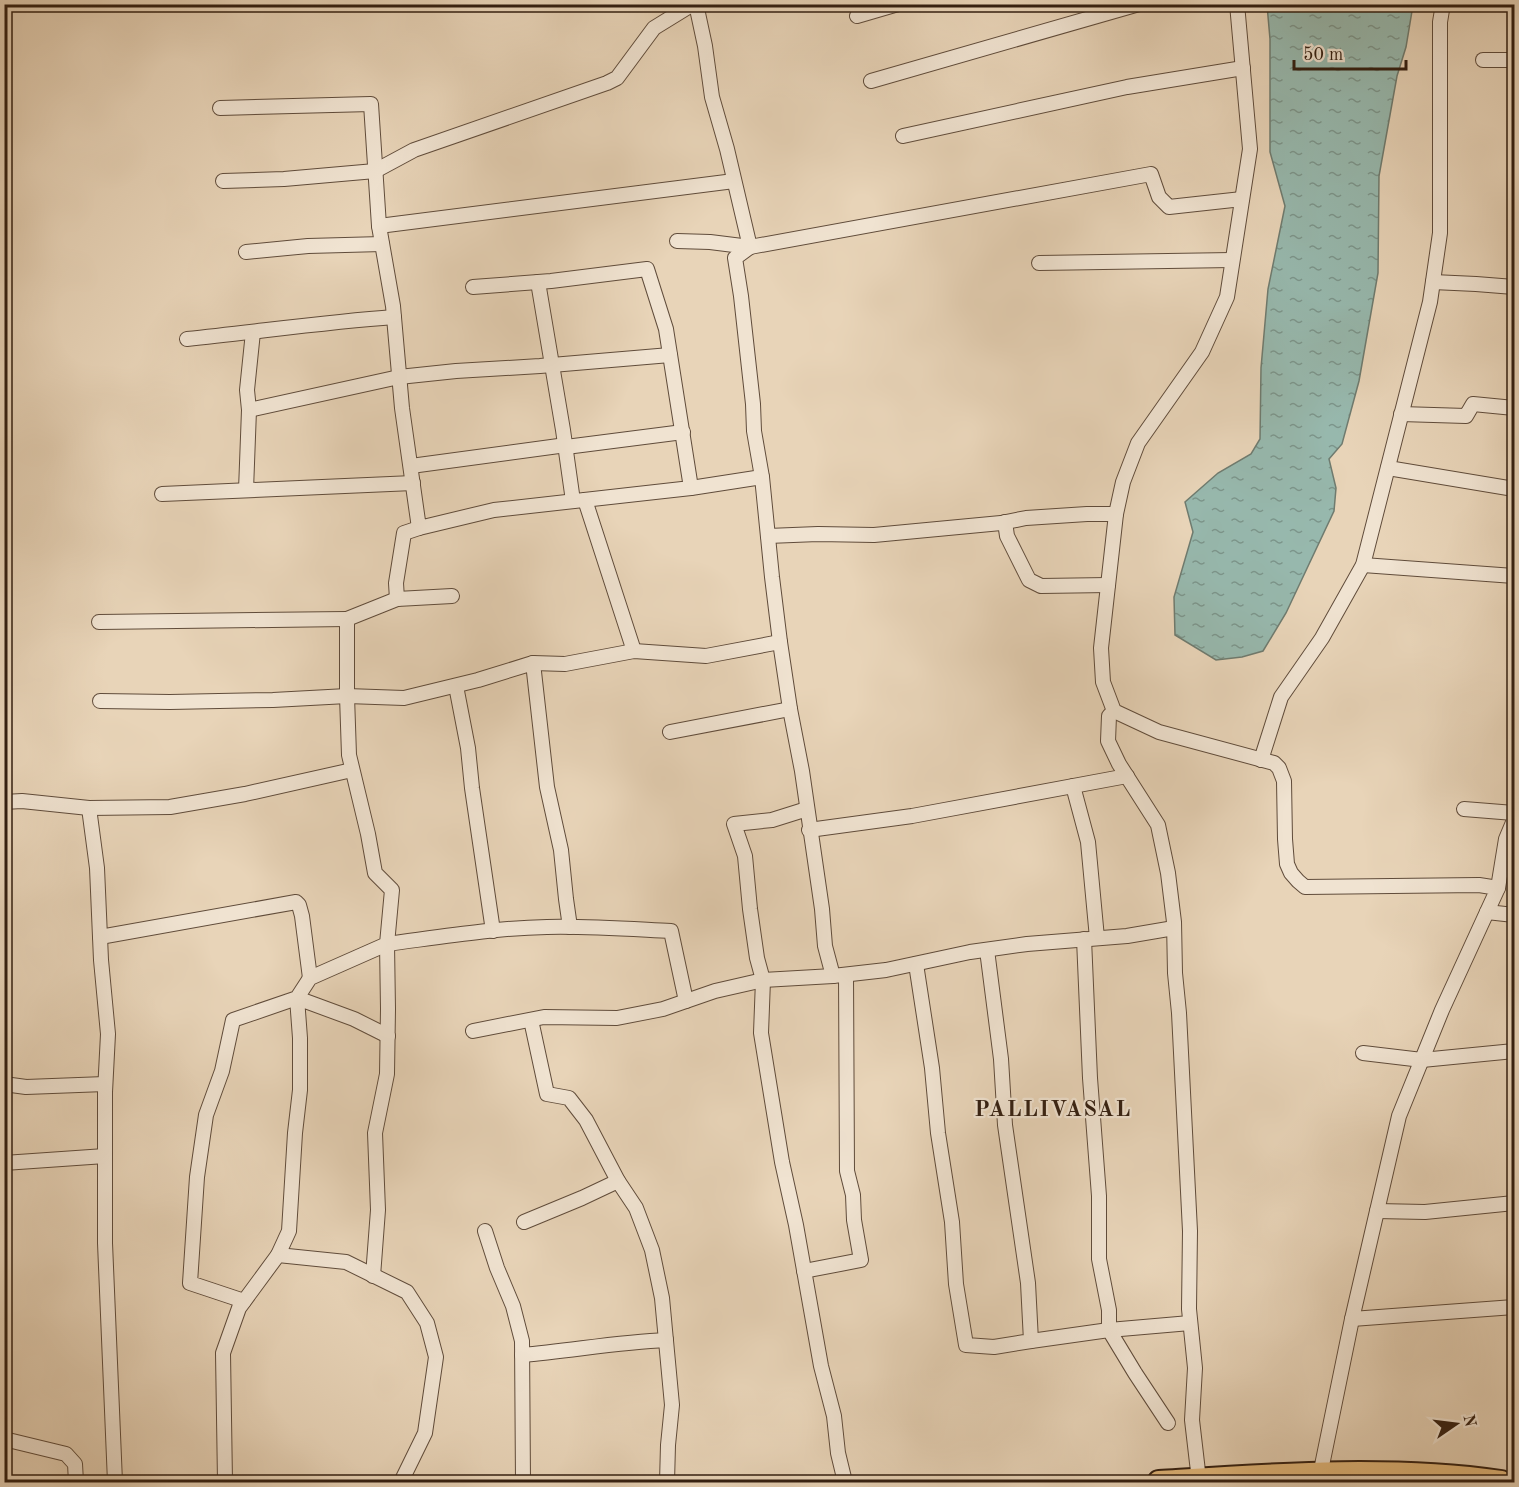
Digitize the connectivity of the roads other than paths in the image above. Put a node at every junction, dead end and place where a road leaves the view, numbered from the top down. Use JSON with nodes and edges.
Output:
{"nodes":[{"id":1,"x":694,"y":4,"type":"edge"},
{"id":2,"x":898,"y":4,"type":"edge"},
{"id":3,"x":1139,"y":4,"type":"edge"},
{"id":4,"x":1237,"y":4,"type":"edge"},
{"id":5,"x":1443,"y":4,"type":"edge"},
{"id":6,"x":857,"y":16,"type":"dead end"},
{"id":7,"x":1483,"y":60,"type":"dead end"},
{"id":8,"x":1515,"y":60,"type":"edge"},
{"id":9,"x":1243,"y":68,"type":"junction"},
{"id":10,"x":872,"y":81,"type":"dead end"},
{"id":11,"x":220,"y":108,"type":"dead end"},
{"id":12,"x":903,"y":136,"type":"dead end"},
{"id":13,"x":375,"y":171,"type":"junction"},
{"id":14,"x":223,"y":181,"type":"dead end"},
{"id":15,"x":734,"y":181,"type":"junction"},
{"id":16,"x":1242,"y":199,"type":"junction"},
{"id":17,"x":379,"y":226,"type":"junction"},
{"id":18,"x":677,"y":241,"type":"dead end"},
{"id":19,"x":382,"y":244,"type":"junction"},
{"id":20,"x":750,"y":247,"type":"junction"},
{"id":21,"x":246,"y":252,"type":"dead end"},
{"id":22,"x":1232,"y":260,"type":"junction"},
{"id":23,"x":1039,"y":263,"type":"dead end"},
{"id":24,"x":538,"y":282,"type":"junction"},
{"id":25,"x":1433,"y":282,"type":"junction"},
{"id":26,"x":473,"y":287,"type":"dead end"},
{"id":27,"x":1515,"y":287,"type":"edge"},
{"id":28,"x":394,"y":317,"type":"junction"},
{"id":29,"x":253,"y":332,"type":"junction"},
{"id":30,"x":187,"y":339,"type":"dead end"},
{"id":31,"x":670,"y":355,"type":"junction"},
{"id":32,"x":551,"y":365,"type":"junction"},
{"id":33,"x":399,"y":377,"type":"junction"},
{"id":34,"x":1515,"y":408,"type":"edge"},
{"id":35,"x":249,"y":410,"type":"junction"},
{"id":36,"x":1401,"y":414,"type":"junction"},
{"id":37,"x":683,"y":432,"type":"junction"},
{"id":38,"x":566,"y":446,"type":"junction"},
{"id":39,"x":411,"y":466,"type":"junction"},
{"id":40,"x":1388,"y":468,"type":"junction"},
{"id":41,"x":762,"y":477,"type":"junction"},
{"id":42,"x":413,"y":483,"type":"junction"},
{"id":43,"x":691,"y":488,"type":"junction"},
{"id":44,"x":1515,"y":489,"type":"edge"},
{"id":45,"x":246,"y":490,"type":"junction"},
{"id":46,"x":162,"y":494,"type":"dead end"},
{"id":47,"x":579,"y":501,"type":"junction"},
{"id":48,"x":1116,"y":514,"type":"junction"},
{"id":49,"x":1005,"y":522,"type":"junction"},
{"id":50,"x":419,"y":528,"type":"junction"},
{"id":51,"x":768,"y":536,"type":"junction"},
{"id":52,"x":1363,"y":565,"type":"junction"},
{"id":53,"x":1515,"y":576,"type":"edge"},
{"id":54,"x":1108,"y":585,"type":"junction"},
{"id":55,"x":452,"y":596,"type":"dead end"},
{"id":56,"x":397,"y":599,"type":"junction"},
{"id":57,"x":347,"y":619,"type":"junction"},
{"id":58,"x":99,"y":622,"type":"dead end"},
{"id":59,"x":780,"y":642,"type":"junction"},
{"id":60,"x":634,"y":651,"type":"junction"},
{"id":61,"x":533,"y":663,"type":"junction"},
{"id":62,"x":456,"y":686,"type":"junction"},
{"id":63,"x":347,"y":696,"type":"junction"},
{"id":64,"x":100,"y":701,"type":"dead end"},
{"id":65,"x":790,"y":709,"type":"junction"},
{"id":66,"x":1114,"y":711,"type":"junction"},
{"id":67,"x":670,"y":732,"type":"dead end"},
{"id":68,"x":1261,"y":760,"type":"junction"},
{"id":69,"x":352,"y":770,"type":"junction"},
{"id":70,"x":1127,"y":776,"type":"junction"},
{"id":71,"x":1073,"y":786,"type":"junction"},
{"id":72,"x":4,"y":802,"type":"edge"},
{"id":73,"x":90,"y":808,"type":"junction"},
{"id":74,"x":807,"y":809,"type":"junction"},
{"id":75,"x":1464,"y":809,"type":"dead end"},
{"id":76,"x":1515,"y":813,"type":"edge"},
{"id":77,"x":1515,"y":820,"type":"edge"},
{"id":78,"x":809,"y":830,"type":"junction"},
{"id":79,"x":1510,"y":847,"type":"edge"},
{"id":80,"x":1498,"y":888,"type":"junction"},
{"id":81,"x":1487,"y":912,"type":"junction"},
{"id":82,"x":1515,"y":915,"type":"edge"},
{"id":83,"x":570,"y":927,"type":"junction"},
{"id":84,"x":1174,"y":928,"type":"junction"},
{"id":85,"x":493,"y":931,"type":"junction"},
{"id":86,"x":100,"y":937,"type":"junction"},
{"id":87,"x":1090,"y":938,"type":"junction"},
{"id":88,"x":387,"y":944,"type":"junction"},
{"id":89,"x":987,"y":950,"type":"junction"},
{"id":90,"x":916,"y":964,"type":"junction"},
{"id":91,"x":840,"y":976,"type":"junction"},
{"id":92,"x":310,"y":978,"type":"junction"},
{"id":93,"x":763,"y":980,"type":"junction"},
{"id":94,"x":297,"y":998,"type":"junction"},
{"id":95,"x":686,"y":1001,"type":"junction"},
{"id":96,"x":531,"y":1020,"type":"junction"},
{"id":97,"x":473,"y":1031,"type":"dead end"},
{"id":98,"x":388,"y":1036,"type":"junction"},
{"id":99,"x":1515,"y":1051,"type":"edge"},
{"id":100,"x":1363,"y":1053,"type":"dead end"},
{"id":101,"x":1422,"y":1060,"type":"junction"},
{"id":102,"x":4,"y":1084,"type":"edge"},
{"id":103,"x":105,"y":1084,"type":"junction"},
{"id":104,"x":105,"y":1156,"type":"junction"},
{"id":105,"x":4,"y":1163,"type":"edge"},
{"id":106,"x":618,"y":1180,"type":"junction"},
{"id":107,"x":1515,"y":1203,"type":"edge"},
{"id":108,"x":1377,"y":1211,"type":"junction"},
{"id":109,"x":524,"y":1222,"type":"dead end"},
{"id":110,"x":485,"y":1231,"type":"dead end"},
{"id":111,"x":278,"y":1255,"type":"junction"},
{"id":112,"x":804,"y":1271,"type":"junction"},
{"id":113,"x":373,"y":1276,"type":"junction"},
{"id":114,"x":244,"y":1301,"type":"junction"},
{"id":115,"x":1515,"y":1307,"type":"edge"},
{"id":116,"x":1352,"y":1319,"type":"junction"},
{"id":117,"x":1190,"y":1323,"type":"junction"},
{"id":118,"x":1109,"y":1330,"type":"junction"},
{"id":119,"x":666,"y":1340,"type":"junction"},
{"id":120,"x":1031,"y":1341,"type":"junction"},
{"id":121,"x":522,"y":1355,"type":"junction"},
{"id":122,"x":1167,"y":1423,"type":"dead end"},
{"id":123,"x":4,"y":1439,"type":"edge"},
{"id":124,"x":1320,"y":1475,"type":"junction"},
{"id":125,"x":1199,"y":1480,"type":"junction"},
{"id":126,"x":76,"y":1482,"type":"edge"},
{"id":127,"x":115,"y":1482,"type":"edge"},
{"id":128,"x":225,"y":1482,"type":"edge"},
{"id":129,"x":401,"y":1482,"type":"edge"},
{"id":130,"x":523,"y":1482,"type":"edge"},
{"id":131,"x":667,"y":1482,"type":"edge"},
{"id":132,"x":845,"y":1482,"type":"edge"},
{"id":133,"x":1159,"y":1482,"type":"edge"},
{"id":134,"x":1501,"y":1482,"type":"edge"}],
"edges":[{"from":1,"to":13,"type":"street"},
{"from":1,"to":15,"type":"street"},
{"from":2,"to":6,"type":"street"},
{"from":3,"to":10,"type":"street"},
{"from":4,"to":9,"type":"street"},
{"from":5,"to":25,"type":"street"},
{"from":7,"to":8,"type":"street"},
{"from":9,"to":12,"type":"street"},
{"from":9,"to":16,"type":"street"},
{"from":11,"to":13,"type":"street"},
{"from":13,"to":14,"type":"street"},
{"from":13,"to":17,"type":"street"},
{"from":15,"to":17,"type":"street"},
{"from":15,"to":20,"type":"street"},
{"from":16,"to":20,"type":"street"},
{"from":16,"to":22,"type":"street"},
{"from":17,"to":19,"type":"street"},
{"from":18,"to":20,"type":"street"},
{"from":19,"to":21,"type":"street"},
{"from":19,"to":28,"type":"street"},
{"from":20,"to":41,"type":"street"},
{"from":22,"to":23,"type":"street"},
{"from":22,"to":48,"type":"street"},
{"from":24,"to":26,"type":"street"},
{"from":24,"to":31,"type":"street"},
{"from":24,"to":32,"type":"street"},
{"from":25,"to":27,"type":"street"},
{"from":25,"to":36,"type":"street"},
{"from":28,"to":29,"type":"street"},
{"from":28,"to":33,"type":"street"},
{"from":29,"to":30,"type":"street"},
{"from":29,"to":35,"type":"street"},
{"from":31,"to":32,"type":"street"},
{"from":31,"to":37,"type":"street"},
{"from":32,"to":33,"type":"street"},
{"from":32,"to":38,"type":"street"},
{"from":33,"to":35,"type":"street"},
{"from":33,"to":39,"type":"street"},
{"from":34,"to":36,"type":"street"},
{"from":35,"to":45,"type":"street"},
{"from":36,"to":40,"type":"street"},
{"from":37,"to":38,"type":"street"},
{"from":37,"to":43,"type":"street"},
{"from":38,"to":39,"type":"street"},
{"from":38,"to":47,"type":"street"},
{"from":39,"to":42,"type":"street"},
{"from":40,"to":44,"type":"street"},
{"from":40,"to":52,"type":"street"},
{"from":41,"to":43,"type":"street"},
{"from":41,"to":51,"type":"street"},
{"from":42,"to":45,"type":"street"},
{"from":42,"to":50,"type":"street"},
{"from":43,"to":47,"type":"street"},
{"from":45,"to":46,"type":"street"},
{"from":47,"to":50,"type":"street"},
{"from":47,"to":60,"type":"street"},
{"from":48,"to":49,"type":"street"},
{"from":48,"to":54,"type":"street"},
{"from":49,"to":51,"type":"street"},
{"from":49,"to":54,"type":"street"},
{"from":50,"to":56,"type":"street"},
{"from":51,"to":59,"type":"street"},
{"from":52,"to":53,"type":"street"},
{"from":52,"to":68,"type":"street"},
{"from":54,"to":66,"type":"street"},
{"from":55,"to":56,"type":"street"},
{"from":56,"to":57,"type":"street"},
{"from":57,"to":58,"type":"street"},
{"from":57,"to":63,"type":"street"},
{"from":59,"to":60,"type":"street"},
{"from":59,"to":65,"type":"street"},
{"from":60,"to":61,"type":"street"},
{"from":61,"to":62,"type":"street"},
{"from":61,"to":83,"type":"street"},
{"from":62,"to":63,"type":"street"},
{"from":62,"to":85,"type":"street"},
{"from":63,"to":64,"type":"street"},
{"from":63,"to":69,"type":"street"},
{"from":65,"to":67,"type":"street"},
{"from":65,"to":74,"type":"street"},
{"from":66,"to":68,"type":"street"},
{"from":66,"to":70,"type":"street"},
{"from":68,"to":80,"type":"street"},
{"from":69,"to":73,"type":"street"},
{"from":69,"to":88,"type":"street"},
{"from":70,"to":71,"type":"street"},
{"from":70,"to":84,"type":"street"},
{"from":71,"to":78,"type":"street"},
{"from":71,"to":87,"type":"street"},
{"from":72,"to":73,"type":"street"},
{"from":73,"to":86,"type":"street"},
{"from":74,"to":78,"type":"street"},
{"from":74,"to":93,"type":"street"},
{"from":75,"to":76,"type":"street"},
{"from":77,"to":79,"type":"street"},
{"from":78,"to":91,"type":"street"},
{"from":79,"to":80,"type":"street"},
{"from":80,"to":81,"type":"street"},
{"from":81,"to":82,"type":"street"},
{"from":81,"to":101,"type":"street"},
{"from":83,"to":85,"type":"street"},
{"from":83,"to":95,"type":"street"},
{"from":84,"to":87,"type":"street"},
{"from":84,"to":117,"type":"street"},
{"from":85,"to":88,"type":"street"},
{"from":86,"to":92,"type":"street"},
{"from":86,"to":103,"type":"street"},
{"from":87,"to":89,"type":"street"},
{"from":87,"to":118,"type":"street"},
{"from":88,"to":92,"type":"street"},
{"from":88,"to":98,"type":"street"},
{"from":89,"to":90,"type":"street"},
{"from":89,"to":120,"type":"street"},
{"from":90,"to":91,"type":"street"},
{"from":90,"to":120,"type":"street"},
{"from":91,"to":93,"type":"street"},
{"from":91,"to":112,"type":"street"},
{"from":92,"to":94,"type":"street"},
{"from":93,"to":95,"type":"street"},
{"from":93,"to":112,"type":"street"},
{"from":94,"to":98,"type":"street"},
{"from":94,"to":111,"type":"street"},
{"from":94,"to":114,"type":"street"},
{"from":95,"to":96,"type":"street"},
{"from":96,"to":97,"type":"street"},
{"from":96,"to":106,"type":"street"},
{"from":98,"to":113,"type":"street"},
{"from":99,"to":101,"type":"street"},
{"from":100,"to":101,"type":"street"},
{"from":101,"to":108,"type":"street"},
{"from":102,"to":103,"type":"street"},
{"from":103,"to":104,"type":"street"},
{"from":104,"to":105,"type":"street"},
{"from":104,"to":127,"type":"street"},
{"from":106,"to":109,"type":"street"},
{"from":106,"to":119,"type":"street"},
{"from":107,"to":108,"type":"street"},
{"from":108,"to":116,"type":"street"},
{"from":110,"to":121,"type":"street"},
{"from":111,"to":113,"type":"street"},
{"from":111,"to":114,"type":"street"},
{"from":112,"to":132,"type":"street"},
{"from":113,"to":129,"type":"street"},
{"from":114,"to":128,"type":"street"},
{"from":115,"to":116,"type":"street"},
{"from":116,"to":124,"type":"street"},
{"from":117,"to":118,"type":"street"},
{"from":117,"to":125,"type":"street"},
{"from":118,"to":120,"type":"street"},
{"from":118,"to":122,"type":"street"},
{"from":119,"to":121,"type":"street"},
{"from":119,"to":131,"type":"street"},
{"from":121,"to":130,"type":"street"},
{"from":123,"to":126,"type":"street"},
{"from":124,"to":125,"type":"main road"},
{"from":124,"to":134,"type":"main road"},
{"from":125,"to":133,"type":"main road"}]}
